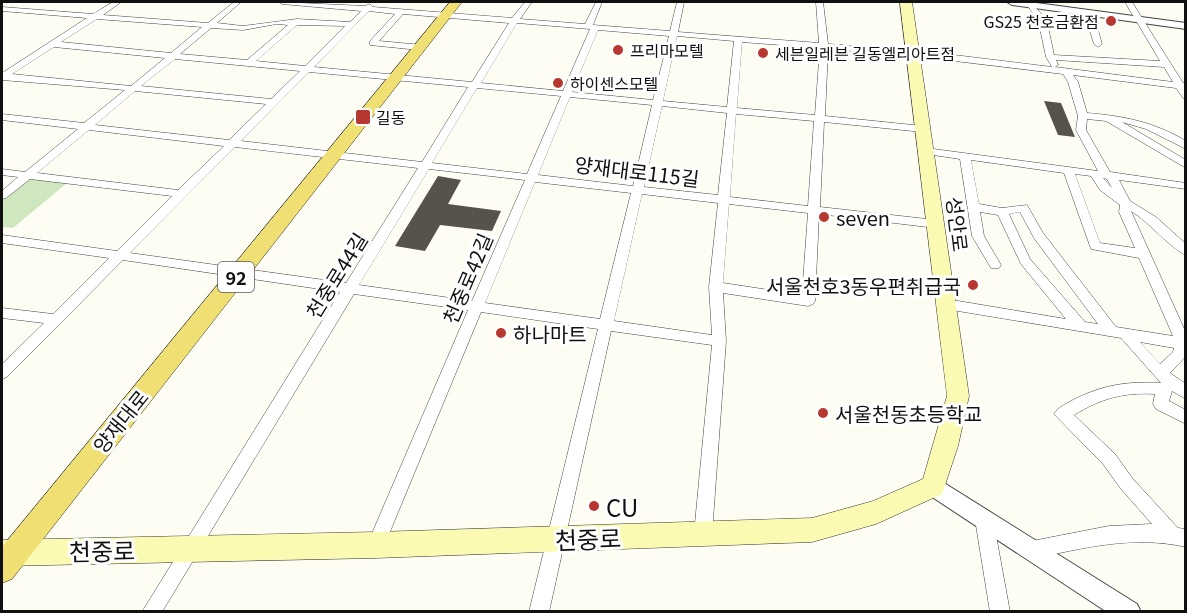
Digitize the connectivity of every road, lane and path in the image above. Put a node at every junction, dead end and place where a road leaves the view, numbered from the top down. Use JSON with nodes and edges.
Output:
{"nodes":[{"id":1,"x":14,"y":2,"type":"edge"},
{"id":2,"x":117,"y":2,"type":"edge"},
{"id":3,"x":238,"y":2,"type":"edge"},
{"id":4,"x":282,"y":2,"type":"edge"},
{"id":5,"x":529,"y":2,"type":"edge"},
{"id":6,"x":599,"y":2,"type":"edge"},
{"id":7,"x":681,"y":2,"type":"edge"},
{"id":8,"x":820,"y":2,"type":"edge"},
{"id":9,"x":906,"y":2,"type":"edge"},
{"id":10,"x":1012,"y":2,"type":"edge"},
{"id":11,"x":1129,"y":2,"type":"edge"},
{"id":12,"x":317,"y":4,"type":"junction"},
{"id":13,"x":1030,"y":4,"type":"junction"},
{"id":14,"x":371,"y":5,"type":"edge"},
{"id":15,"x":451,"y":8,"type":"edge"},
{"id":16,"x":2,"y":9,"type":"edge"},
{"id":17,"x":402,"y":11,"type":"junction"},
{"id":18,"x":93,"y":17,"type":"junction"},
{"id":19,"x":1141,"y":18,"type":"junction"},
{"id":20,"x":1042,"y":19,"type":"junction"},
{"id":21,"x":514,"y":21,"type":"junction"},
{"id":22,"x":295,"y":23,"type":"junction"},
{"id":23,"x":351,"y":24,"type":"junction"},
{"id":24,"x":209,"y":26,"type":"junction"},
{"id":25,"x":1185,"y":26,"type":"edge"},
{"id":26,"x":591,"y":27,"type":"junction"},
{"id":27,"x":673,"y":34,"type":"junction"},
{"id":28,"x":738,"y":39,"type":"junction"},
{"id":29,"x":51,"y":44,"type":"junction"},
{"id":30,"x":1098,"y":44,"type":"dead end"},
{"id":31,"x":824,"y":46,"type":"junction"},
{"id":32,"x":419,"y":47,"type":"junction"},
{"id":33,"x":913,"y":53,"type":"junction"},
{"id":34,"x":172,"y":56,"type":"junction"},
{"id":35,"x":1050,"y":57,"type":"junction"},
{"id":36,"x":249,"y":63,"type":"junction"},
{"id":37,"x":1165,"y":64,"type":"junction"},
{"id":38,"x":307,"y":68,"type":"junction"},
{"id":39,"x":1063,"y":73,"type":"junction"},
{"id":40,"x":2,"y":76,"type":"edge"},
{"id":41,"x":396,"y":77,"type":"junction"},
{"id":42,"x":476,"y":84,"type":"junction"},
{"id":43,"x":1181,"y":85,"type":"edge"},
{"id":44,"x":132,"y":89,"type":"junction"},
{"id":45,"x":566,"y":93,"type":"junction"},
{"id":46,"x":1185,"y":96,"type":"edge"},
{"id":47,"x":273,"y":102,"type":"junction"},
{"id":48,"x":657,"y":102,"type":"junction"},
{"id":49,"x":732,"y":109,"type":"junction"},
{"id":50,"x":1083,"y":116,"type":"junction"},
{"id":51,"x":2,"y":117,"type":"edge"},
{"id":52,"x":820,"y":117,"type":"junction"},
{"id":53,"x":1108,"y":118,"type":"junction"},
{"id":54,"x":86,"y":126,"type":"junction"},
{"id":55,"x":923,"y":129,"type":"junction"},
{"id":56,"x":232,"y":142,"type":"junction"},
{"id":57,"x":1185,"y":146,"type":"edge"},
{"id":58,"x":926,"y":151,"type":"junction"},
{"id":59,"x":334,"y":154,"type":"junction"},
{"id":60,"x":965,"y":156,"type":"junction"},
{"id":61,"x":426,"y":165,"type":"junction"},
{"id":62,"x":1185,"y":165,"type":"edge"},
{"id":63,"x":1068,"y":170,"type":"junction"},
{"id":64,"x":2,"y":172,"type":"edge"},
{"id":65,"x":27,"y":175,"type":"junction"},
{"id":66,"x":1103,"y":175,"type":"junction"},
{"id":67,"x":531,"y":177,"type":"junction"},
{"id":68,"x":1185,"y":186,"type":"edge"},
{"id":69,"x":637,"y":189,"type":"junction"},
{"id":70,"x":181,"y":194,"type":"junction"},
{"id":71,"x":2,"y":196,"type":"edge"},
{"id":72,"x":723,"y":199,"type":"junction"},
{"id":73,"x":1126,"y":204,"type":"junction"},
{"id":74,"x":972,"y":207,"type":"junction"},
{"id":75,"x":813,"y":209,"type":"junction"},
{"id":76,"x":1002,"y":212,"type":"junction"},
{"id":77,"x":936,"y":224,"type":"junction"},
{"id":78,"x":2,"y":239,"type":"edge"},
{"id":79,"x":1185,"y":251,"type":"edge"},
{"id":80,"x":1143,"y":254,"type":"junction"},
{"id":81,"x":119,"y":256,"type":"junction"},
{"id":82,"x":996,"y":265,"type":"dead end"},
{"id":83,"x":238,"y":273,"type":"junction"},
{"id":84,"x":716,"y":287,"type":"junction"},
{"id":85,"x":351,"y":288,"type":"junction"},
{"id":86,"x":946,"y":304,"type":"junction"},
{"id":87,"x":476,"y":306,"type":"junction"},
{"id":88,"x":2,"y":313,"type":"edge"},
{"id":89,"x":55,"y":319,"type":"junction"},
{"id":90,"x":605,"y":325,"type":"junction"},
{"id":91,"x":1082,"y":327,"type":"junction"},
{"id":92,"x":1119,"y":333,"type":"junction"},
{"id":93,"x":719,"y":341,"type":"junction"},
{"id":94,"x":1184,"y":343,"type":"edge"},
{"id":95,"x":2,"y":373,"type":"edge"},
{"id":96,"x":1165,"y":382,"type":"junction"},
{"id":97,"x":1185,"y":393,"type":"edge"},
{"id":98,"x":1185,"y":418,"type":"edge"},
{"id":99,"x":933,"y":486,"type":"junction"},
{"id":100,"x":984,"y":519,"type":"junction"},
{"id":101,"x":703,"y":534,"type":"junction"},
{"id":102,"x":1179,"y":536,"type":"edge"},
{"id":103,"x":555,"y":539,"type":"junction"},
{"id":104,"x":376,"y":545,"type":"junction"},
{"id":105,"x":190,"y":549,"type":"junction"},
{"id":106,"x":1032,"y":550,"type":"junction"},
{"id":107,"x":6,"y":558,"type":"edge"},
{"id":108,"x":151,"y":612,"type":"edge"},
{"id":109,"x":539,"y":612,"type":"edge"},
{"id":110,"x":1000,"y":612,"type":"edge"},
{"id":111,"x":1129,"y":612,"type":"edge"}],
"edges":[{"from":1,"to":16,"type":"street"},
{"from":2,"to":18,"type":"street"},
{"from":3,"to":24,"type":"street"},
{"from":4,"to":12,"type":"street"},
{"from":5,"to":21,"type":"street","name":"천중로44길"},
{"from":6,"to":26,"type":"street","name":"천중로42길"},
{"from":7,"to":27,"type":"street"},
{"from":8,"to":31,"type":"street"},
{"from":9,"to":33,"type":"main road","name":"성안로"},
{"from":10,"to":13,"type":"street"},
{"from":11,"to":19,"type":"street"},
{"from":12,"to":14,"type":"street"},
{"from":12,"to":22,"type":"street"},
{"from":13,"to":19,"type":"street"},
{"from":13,"to":20,"type":"street"},
{"from":14,"to":17,"type":"street"},
{"from":14,"to":23,"type":"street"},
{"from":15,"to":17,"type":"street"},
{"from":15,"to":21,"type":"street"},
{"from":15,"to":32,"type":"main road","name":"양재대로","number":"92"},
{"from":16,"to":18,"type":"street"},
{"from":17,"to":32,"type":"street"},
{"from":18,"to":24,"type":"street"},
{"from":18,"to":29,"type":"street"},
{"from":19,"to":25,"type":"street"},
{"from":19,"to":37,"type":"street"},
{"from":20,"to":30,"type":"street"},
{"from":20,"to":35,"type":"street"},
{"from":21,"to":26,"type":"street"},
{"from":21,"to":42,"type":"street","name":"천중로44길"},
{"from":22,"to":23,"type":"street"},
{"from":22,"to":24,"type":"street"},
{"from":22,"to":36,"type":"street"},
{"from":23,"to":38,"type":"street"},
{"from":24,"to":34,"type":"street"},
{"from":26,"to":27,"type":"street"},
{"from":26,"to":45,"type":"street","name":"천중로42길"},
{"from":27,"to":28,"type":"street"},
{"from":27,"to":48,"type":"street"},
{"from":28,"to":31,"type":"street"},
{"from":28,"to":49,"type":"street"},
{"from":29,"to":34,"type":"street"},
{"from":29,"to":40,"type":"street"},
{"from":31,"to":33,"type":"street"},
{"from":31,"to":52,"type":"street"},
{"from":32,"to":41,"type":"main road","name":"양재대로","number":"92"},
{"from":33,"to":39,"type":"street"},
{"from":33,"to":55,"type":"main road","name":"성안로"},
{"from":34,"to":36,"type":"street"},
{"from":34,"to":44,"type":"street"},
{"from":35,"to":37,"type":"street"},
{"from":35,"to":39,"type":"street"},
{"from":36,"to":38,"type":"street"},
{"from":37,"to":43,"type":"street"},
{"from":38,"to":41,"type":"street"},
{"from":38,"to":47,"type":"street"},
{"from":39,"to":43,"type":"street"},
{"from":39,"to":50,"type":"street"},
{"from":40,"to":44,"type":"street"},
{"from":41,"to":42,"type":"street"},
{"from":41,"to":59,"type":"main road","name":"양재대로","number":"92"},
{"from":42,"to":45,"type":"street"},
{"from":42,"to":61,"type":"street","name":"천중로44길"},
{"from":43,"to":46,"type":"street"},
{"from":44,"to":47,"type":"street"},
{"from":44,"to":54,"type":"street"},
{"from":45,"to":48,"type":"street"},
{"from":45,"to":67,"type":"street","name":"천중로42길"},
{"from":47,"to":56,"type":"street"},
{"from":48,"to":49,"type":"street"},
{"from":48,"to":69,"type":"street"},
{"from":49,"to":52,"type":"street"},
{"from":49,"to":72,"type":"street"},
{"from":50,"to":53,"type":"street"},
{"from":50,"to":66,"type":"street"},
{"from":51,"to":54,"type":"street","name":"양재대로115길"},
{"from":52,"to":55,"type":"street"},
{"from":52,"to":75,"type":"street"},
{"from":53,"to":57,"type":"street"},
{"from":53,"to":62,"type":"street"},
{"from":54,"to":56,"type":"street","name":"양재대로115길"},
{"from":54,"to":65,"type":"street"},
{"from":55,"to":58,"type":"main road","name":"성안로"},
{"from":56,"to":59,"type":"street","name":"양재대로115길"},
{"from":56,"to":70,"type":"street"},
{"from":58,"to":60,"type":"street"},
{"from":58,"to":77,"type":"main road","name":"성안로"},
{"from":59,"to":61,"type":"street","name":"양재대로115길"},
{"from":59,"to":83,"type":"main road","name":"양재대로","number":"92"},
{"from":60,"to":63,"type":"street"},
{"from":60,"to":74,"type":"street"},
{"from":61,"to":67,"type":"street","name":"양재대로115길"},
{"from":61,"to":85,"type":"street","name":"천중로44길"},
{"from":63,"to":66,"type":"street"},
{"from":63,"to":80,"type":"street"},
{"from":64,"to":65,"type":"street"},
{"from":65,"to":70,"type":"street"},
{"from":65,"to":71,"type":"street"},
{"from":66,"to":68,"type":"street"},
{"from":66,"to":73,"type":"street"},
{"from":67,"to":69,"type":"street","name":"양재대로115길"},
{"from":67,"to":87,"type":"street","name":"천중로42길"},
{"from":69,"to":72,"type":"street","name":"양재대로115길"},
{"from":69,"to":90,"type":"street"},
{"from":70,"to":81,"type":"street"},
{"from":72,"to":75,"type":"street","name":"양재대로115길"},
{"from":72,"to":84,"type":"street"},
{"from":73,"to":79,"type":"street"},
{"from":73,"to":80,"type":"street"},
{"from":74,"to":76,"type":"street"},
{"from":74,"to":82,"type":"street"},
{"from":75,"to":77,"type":"street","name":"양재대로115길"},
{"from":75,"to":84,"type":"street"},
{"from":76,"to":91,"type":"street"},
{"from":76,"to":92,"type":"street"},
{"from":77,"to":86,"type":"main road","name":"성안로"},
{"from":78,"to":81,"type":"street"},
{"from":80,"to":94,"type":"street"},
{"from":81,"to":83,"type":"street"},
{"from":81,"to":89,"type":"street"},
{"from":83,"to":85,"type":"street"},
{"from":83,"to":107,"type":"main road","name":"양재대로","number":"92"},
{"from":84,"to":93,"type":"street"},
{"from":85,"to":87,"type":"street"},
{"from":85,"to":105,"type":"street","name":"천중로44길"},
{"from":86,"to":91,"type":"street"},
{"from":86,"to":99,"type":"main road","name":"성안로"},
{"from":87,"to":90,"type":"street"},
{"from":87,"to":104,"type":"street","name":"천중로42길"},
{"from":88,"to":89,"type":"street"},
{"from":89,"to":95,"type":"street"},
{"from":90,"to":93,"type":"street"},
{"from":90,"to":103,"type":"street"},
{"from":91,"to":92,"type":"street"},
{"from":92,"to":94,"type":"street"},
{"from":92,"to":96,"type":"street"},
{"from":93,"to":101,"type":"street"},
{"from":94,"to":96,"type":"street"},
{"from":96,"to":97,"type":"street"},
{"from":96,"to":98,"type":"street"},
{"from":96,"to":102,"type":"street"},
{"from":99,"to":100,"type":"street"},
{"from":99,"to":101,"type":"main road","name":"천중로"},
{"from":100,"to":106,"type":"street"},
{"from":100,"to":110,"type":"street"},
{"from":101,"to":103,"type":"main road","name":"천중로"},
{"from":102,"to":106,"type":"street"},
{"from":103,"to":104,"type":"main road","name":"천중로"},
{"from":103,"to":109,"type":"street"},
{"from":104,"to":105,"type":"main road","name":"천중로"},
{"from":105,"to":107,"type":"main road","name":"천중로"},
{"from":105,"to":108,"type":"street","name":"천중로44길"},
{"from":106,"to":111,"type":"street"}]}
